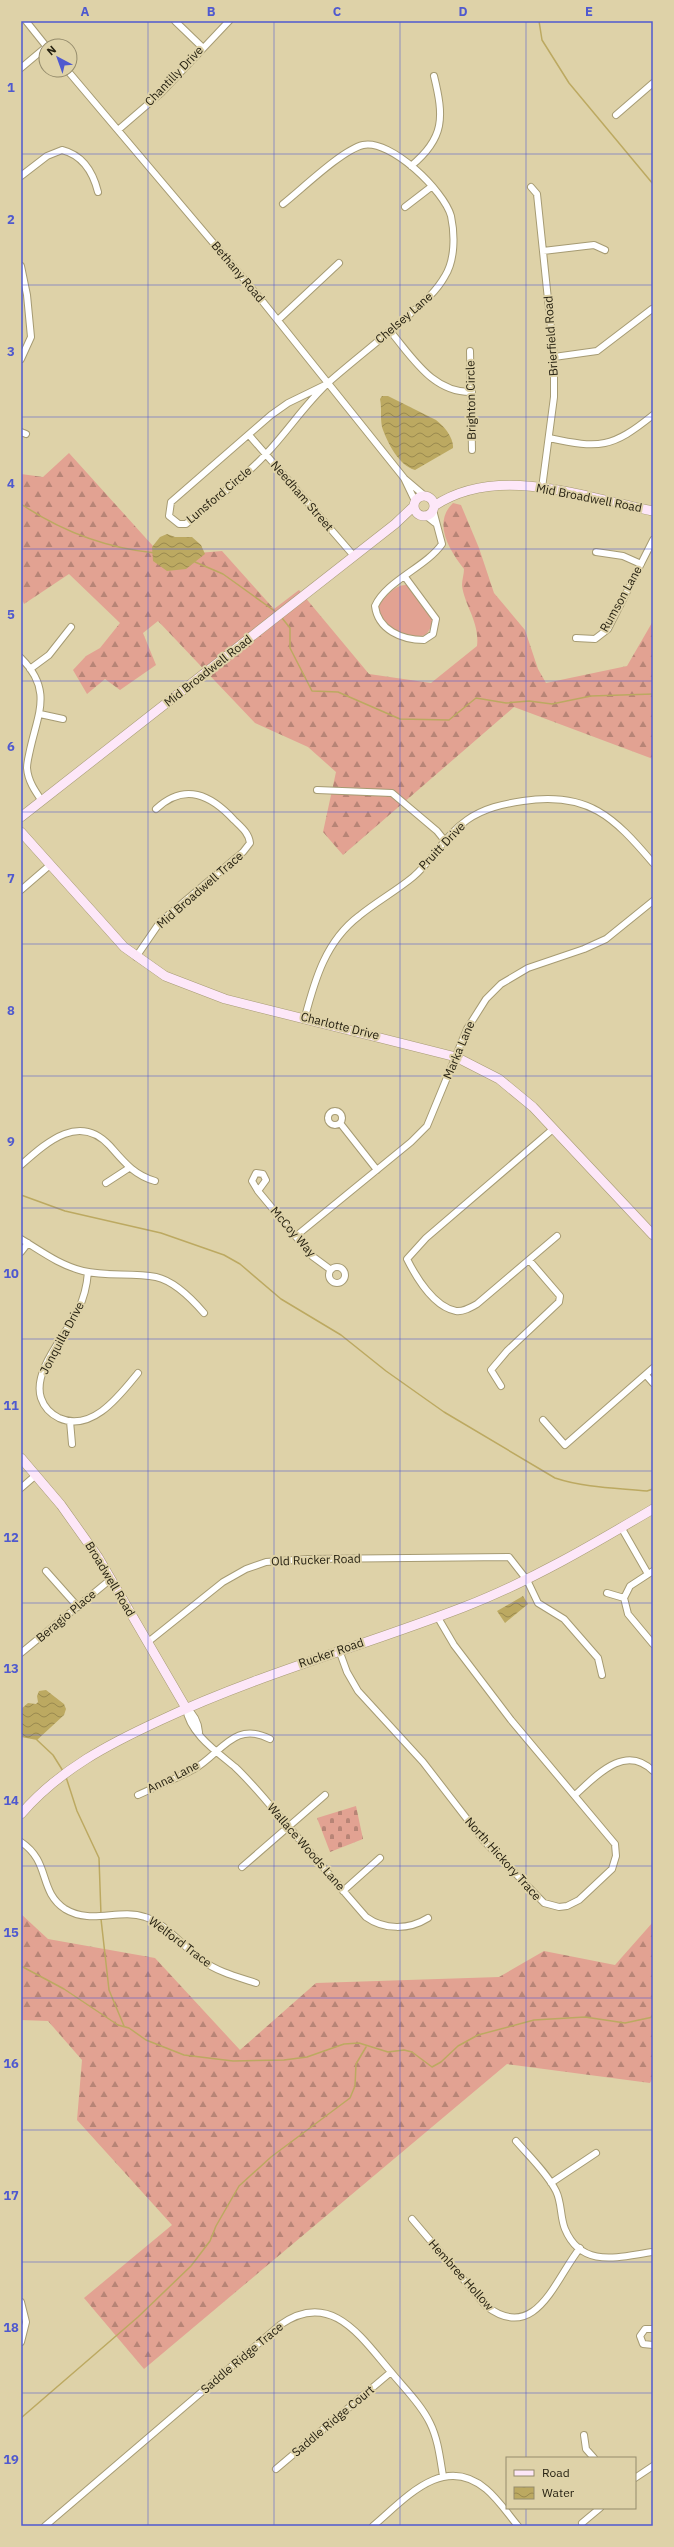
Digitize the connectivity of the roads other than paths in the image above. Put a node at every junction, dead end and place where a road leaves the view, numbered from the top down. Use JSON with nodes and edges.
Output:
{"nodes":[{"id":1,"x":26,"y":21,"type":"edge"},
{"id":2,"x":175,"y":21,"type":"edge"},
{"id":3,"x":229,"y":21,"type":"edge"},
{"id":4,"x":40,"y":38,"type":"edge"},
{"id":5,"x":202,"y":48,"type":"junction"},
{"id":6,"x":38,"y":53,"type":"edge"},
{"id":7,"x":21,"y":68,"type":"edge"},
{"id":8,"x":434,"y":76,"type":"dead end"},
{"id":9,"x":74,"y":78,"type":"edge"},
{"id":10,"x":653,"y":83,"type":"edge"},
{"id":11,"x":616,"y":115,"type":"dead end"},
{"id":12,"x":118,"y":130,"type":"junction"},
{"id":13,"x":411,"y":166,"type":"junction"},
{"id":14,"x":21,"y":176,"type":"edge"},
{"id":15,"x":431,"y":187,"type":"junction"},
{"id":16,"x":531,"y":187,"type":"dead end"},
{"id":17,"x":98,"y":192,"type":"dead end"},
{"id":18,"x":283,"y":204,"type":"dead end"},
{"id":19,"x":405,"y":207,"type":"dead end"},
{"id":20,"x":605,"y":250,"type":"dead end"},
{"id":21,"x":543,"y":251,"type":"junction"},
{"id":22,"x":339,"y":263,"type":"dead end"},
{"id":23,"x":21,"y":266,"type":"edge"},
{"id":24,"x":652,"y":308,"type":"edge"},
{"id":25,"x":278,"y":320,"type":"junction"},
{"id":26,"x":390,"y":331,"type":"junction"},
{"id":27,"x":470,"y":351,"type":"dead end"},
{"id":28,"x":554,"y":357,"type":"junction"},
{"id":29,"x":21,"y":358,"type":"edge"},
{"id":30,"x":329,"y":383,"type":"junction"},
{"id":31,"x":472,"y":392,"type":"junction"},
{"id":32,"x":653,"y":415,"type":"edge"},
{"id":33,"x":249,"y":435,"type":"junction"},
{"id":34,"x":549,"y":438,"type":"junction"},
{"id":35,"x":472,"y":450,"type":"dead end"},
{"id":36,"x":266,"y":454,"type":"junction"},
{"id":37,"x":404,"y":478,"type":"junction"},
{"id":38,"x":542,"y":488,"type":"junction"},
{"id":39,"x":415,"y":504,"type":"junction"},
{"id":40,"x":428,"y":507,"type":"junction"},
{"id":41,"x":653,"y":511,"type":"edge"},
{"id":42,"x":395,"y":524,"type":"junction"},
{"id":43,"x":653,"y":540,"type":"edge"},
{"id":44,"x":596,"y":552,"type":"dead end"},
{"id":45,"x":354,"y":556,"type":"junction"},
{"id":46,"x":640,"y":564,"type":"junction"},
{"id":47,"x":405,"y":577,"type":"junction"},
{"id":48,"x":71,"y":627,"type":"dead end"},
{"id":49,"x":576,"y":638,"type":"dead end"},
{"id":50,"x":21,"y":658,"type":"edge"},
{"id":51,"x":30,"y":669,"type":"junction"},
{"id":52,"x":40,"y":714,"type":"junction"},
{"id":53,"x":63,"y":719,"type":"dead end"},
{"id":54,"x":317,"y":790,"type":"dead end"},
{"id":55,"x":42,"y":801,"type":"junction"},
{"id":56,"x":156,"y":809,"type":"dead end"},
{"id":57,"x":21,"y":817,"type":"edge"},
{"id":58,"x":21,"y":832,"type":"edge"},
{"id":59,"x":445,"y":841,"type":"junction"},
{"id":60,"x":653,"y":863,"type":"edge"},
{"id":61,"x":50,"y":865,"type":"junction"},
{"id":62,"x":21,"y":890,"type":"edge"},
{"id":63,"x":653,"y":901,"type":"edge"},
{"id":64,"x":136,"y":957,"type":"junction"},
{"id":65,"x":305,"y":1017,"type":"junction"},
{"id":66,"x":456,"y":1057,"type":"junction"},
{"id":67,"x":340,"y":1123,"type":"dead end"},
{"id":68,"x":554,"y":1129,"type":"junction"},
{"id":69,"x":21,"y":1166,"type":"edge"},
{"id":70,"x":129,"y":1168,"type":"junction"},
{"id":71,"x":377,"y":1170,"type":"junction"},
{"id":72,"x":155,"y":1181,"type":"dead end"},
{"id":73,"x":106,"y":1183,"type":"dead end"},
{"id":74,"x":258,"y":1191,"type":"dead end"},
{"id":75,"x":653,"y":1235,"type":"edge"},
{"id":76,"x":296,"y":1236,"type":"junction"},
{"id":77,"x":557,"y":1236,"type":"dead end"},
{"id":78,"x":21,"y":1238,"type":"edge"},
{"id":79,"x":28,"y":1243,"type":"junction"},
{"id":80,"x":21,"y":1252,"type":"edge"},
{"id":81,"x":529,"y":1260,"type":"junction"},
{"id":82,"x":331,"y":1270,"type":"dead end"},
{"id":83,"x":88,"y":1272,"type":"junction"},
{"id":84,"x":204,"y":1313,"type":"dead end"},
{"id":85,"x":653,"y":1368,"type":"edge"},
{"id":86,"x":138,"y":1374,"type":"dead end"},
{"id":87,"x":646,"y":1375,"type":"junction"},
{"id":88,"x":653,"y":1383,"type":"edge"},
{"id":89,"x":501,"y":1386,"type":"dead end"},
{"id":90,"x":542,"y":1420,"type":"dead end"},
{"id":91,"x":70,"y":1421,"type":"junction"},
{"id":92,"x":72,"y":1444,"type":"dead end"},
{"id":93,"x":21,"y":1458,"type":"edge"},
{"id":94,"x":36,"y":1475,"type":"junction"},
{"id":95,"x":21,"y":1488,"type":"edge"},
{"id":96,"x":653,"y":1509,"type":"edge"},
{"id":97,"x":621,"y":1527,"type":"junction"},
{"id":98,"x":46,"y":1571,"type":"dead end"},
{"id":99,"x":651,"y":1573,"type":"edge"},
{"id":100,"x":111,"y":1579,"type":"junction"},
{"id":101,"x":527,"y":1580,"type":"junction"},
{"id":102,"x":607,"y":1593,"type":"dead end"},
{"id":103,"x":624,"y":1598,"type":"junction"},
{"id":104,"x":78,"y":1607,"type":"junction"},
{"id":105,"x":437,"y":1616,"type":"junction"},
{"id":106,"x":148,"y":1642,"type":"junction"},
{"id":107,"x":653,"y":1644,"type":"edge"},
{"id":108,"x":339,"y":1650,"type":"junction"},
{"id":109,"x":21,"y":1653,"type":"edge"},
{"id":110,"x":602,"y":1675,"type":"dead end"},
{"id":111,"x":186,"y":1708,"type":"junction"},
{"id":112,"x":270,"y":1739,"type":"dead end"},
{"id":113,"x":214,"y":1752,"type":"junction"},
{"id":114,"x":653,"y":1771,"type":"edge"},
{"id":115,"x":138,"y":1795,"type":"dead end"},
{"id":116,"x":325,"y":1795,"type":"dead end"},
{"id":117,"x":575,"y":1795,"type":"junction"},
{"id":118,"x":21,"y":1814,"type":"edge"},
{"id":119,"x":289,"y":1827,"type":"junction"},
{"id":120,"x":21,"y":1842,"type":"edge"},
{"id":121,"x":380,"y":1858,"type":"dead end"},
{"id":122,"x":242,"y":1867,"type":"dead end"},
{"id":123,"x":343,"y":1891,"type":"junction"},
{"id":124,"x":428,"y":1918,"type":"dead end"},
{"id":125,"x":256,"y":1983,"type":"dead end"},
{"id":126,"x":516,"y":2141,"type":"dead end"},
{"id":127,"x":596,"y":2153,"type":"dead end"},
{"id":128,"x":551,"y":2183,"type":"junction"},
{"id":129,"x":412,"y":2219,"type":"dead end"},
{"id":130,"x":580,"y":2248,"type":"junction"},
{"id":131,"x":653,"y":2252,"type":"edge"},
{"id":132,"x":21,"y":2302,"type":"edge"},
{"id":133,"x":653,"y":2329,"type":"edge"},
{"id":134,"x":21,"y":2342,"type":"edge"},
{"id":135,"x":653,"y":2345,"type":"edge"},
{"id":136,"x":391,"y":2372,"type":"junction"},
{"id":137,"x":584,"y":2435,"type":"dead end"},
{"id":138,"x":593,"y":2457,"type":"edge"},
{"id":139,"x":653,"y":2466,"type":"edge"},
{"id":140,"x":276,"y":2469,"type":"dead end"},
{"id":141,"x":443,"y":2476,"type":"junction"},
{"id":142,"x":636,"y":2477,"type":"edge"},
{"id":143,"x":599,"y":2509,"type":"edge"},
{"id":144,"x":582,"y":2523,"type":"dead end"},
{"id":145,"x":45,"y":2526,"type":"edge"},
{"id":146,"x":373,"y":2526,"type":"edge"},
{"id":147,"x":518,"y":2526,"type":"edge"}],
"edges":[{"from":1,"to":4,"type":"street"},
{"from":2,"to":5,"type":"street"},
{"from":3,"to":5,"type":"street","name":"Chantilly Drive"},
{"from":5,"to":12,"type":"street","name":"Chantilly Drive"},
{"from":6,"to":7,"type":"street"},
{"from":8,"to":13,"type":"street"},
{"from":9,"to":12,"type":"street","name":"Bethany Road"},
{"from":10,"to":11,"type":"street"},
{"from":12,"to":25,"type":"street","name":"Bethany Road"},
{"from":13,"to":15,"type":"street","name":"Chelsey Lane"},
{"from":13,"to":18,"type":"street","name":"Chelsey Lane"},
{"from":14,"to":17,"type":"street"},
{"from":15,"to":19,"type":"street"},
{"from":15,"to":26,"type":"street","name":"Chelsey Lane"},
{"from":16,"to":21,"type":"street","name":"Brierfield Road"},
{"from":20,"to":21,"type":"street"},
{"from":21,"to":28,"type":"street","name":"Brierfield Road"},
{"from":22,"to":25,"type":"street"},
{"from":23,"to":29,"type":"street"},
{"from":24,"to":28,"type":"street"},
{"from":25,"to":30,"type":"street","name":"Bethany Road"},
{"from":26,"to":30,"type":"street","name":"Chelsey Lane"},
{"from":26,"to":31,"type":"street"},
{"from":27,"to":31,"type":"street","name":"Brighton Circle"},
{"from":28,"to":34,"type":"street","name":"Brierfield Road"},
{"from":30,"to":33,"type":"street","name":"Lunsford Circle"},
{"from":30,"to":36,"type":"street","name":"Lunsford Circle"},
{"from":30,"to":37,"type":"street","name":"Bethany Road"},
{"from":31,"to":35,"type":"street","name":"Brighton Circle"},
{"from":32,"to":34,"type":"street"},
{"from":33,"to":36,"type":"street","name":"Needham Street"},
{"from":33,"to":36,"type":"street","name":"Lunsford Circle"},
{"from":34,"to":38,"type":"street","name":"Brierfield Road"},
{"from":36,"to":45,"type":"street","name":"Needham Street"},
{"from":37,"to":39,"type":"street","name":"Bethany Road"},
{"from":37,"to":40,"type":"street","name":"Bethany Road"},
{"from":38,"to":40,"type":"street","name":"Mid Broadwell Road"},
{"from":38,"to":41,"type":"street","name":"Mid Broadwell Road"},
{"from":39,"to":40,"type":"street"},
{"from":39,"to":40,"type":"street","name":"Mid Broadwell Road"},
{"from":39,"to":42,"type":"street","name":"Mid Broadwell Road"},
{"from":40,"to":42,"type":"street","name":"Mid Broadwell Road"},
{"from":40,"to":47,"type":"street","name":"Bethany Road"},
{"from":42,"to":45,"type":"street","name":"Mid Broadwell Road"},
{"from":43,"to":46,"type":"street","name":"Rumson Lane"},
{"from":44,"to":46,"type":"street"},
{"from":45,"to":55,"type":"street","name":"Mid Broadwell Road"},
{"from":46,"to":49,"type":"street","name":"Rumson Lane"},
{"from":47,"to":47,"type":"street"},
{"from":48,"to":51,"type":"street"},
{"from":50,"to":51,"type":"street"},
{"from":51,"to":52,"type":"street"},
{"from":52,"to":53,"type":"street"},
{"from":52,"to":55,"type":"street"},
{"from":54,"to":59,"type":"street"},
{"from":55,"to":57,"type":"street","name":"Mid Broadwell Road"},
{"from":56,"to":64,"type":"street","name":"Mid Broadwell Trace"},
{"from":58,"to":61,"type":"street","name":"Charlotte Drive"},
{"from":59,"to":60,"type":"street","name":"Pruitt Drive"},
{"from":59,"to":65,"type":"street","name":"Pruitt Drive"},
{"from":61,"to":62,"type":"street"},
{"from":61,"to":64,"type":"street","name":"Charlotte Drive"},
{"from":63,"to":66,"type":"street","name":"Marka Lane"},
{"from":64,"to":65,"type":"street","name":"Charlotte Drive"},
{"from":65,"to":66,"type":"street","name":"Charlotte Drive"},
{"from":66,"to":68,"type":"street","name":"Charlotte Drive"},
{"from":66,"to":71,"type":"street","name":"Marka Lane"},
{"from":67,"to":71,"type":"street"},
{"from":68,"to":75,"type":"street","name":"Charlotte Drive"},
{"from":68,"to":81,"type":"street"},
{"from":69,"to":70,"type":"street"},
{"from":70,"to":72,"type":"street"},
{"from":70,"to":73,"type":"street"},
{"from":71,"to":76,"type":"street","name":"Marka Lane"},
{"from":74,"to":76,"type":"street","name":"McCoy Way"},
{"from":76,"to":82,"type":"street","name":"McCoy Way"},
{"from":77,"to":81,"type":"street"},
{"from":78,"to":79,"type":"street"},
{"from":79,"to":80,"type":"street"},
{"from":79,"to":83,"type":"street"},
{"from":81,"to":89,"type":"street"},
{"from":83,"to":84,"type":"street"},
{"from":83,"to":91,"type":"street","name":"Jonquilla Drive"},
{"from":85,"to":87,"type":"street"},
{"from":86,"to":91,"type":"street"},
{"from":87,"to":88,"type":"street"},
{"from":87,"to":90,"type":"street"},
{"from":91,"to":92,"type":"street"},
{"from":93,"to":94,"type":"street","name":"Broadwell Road"},
{"from":94,"to":95,"type":"street"},
{"from":94,"to":100,"type":"street","name":"Broadwell Road"},
{"from":96,"to":97,"type":"street","name":"Rucker Road"},
{"from":97,"to":99,"type":"street"},
{"from":97,"to":101,"type":"street","name":"Rucker Road"},
{"from":98,"to":104,"type":"street"},
{"from":99,"to":103,"type":"street"},
{"from":100,"to":104,"type":"street","name":"Beragio Place"},
{"from":100,"to":106,"type":"street","name":"Broadwell Road"},
{"from":101,"to":105,"type":"street","name":"Rucker Road"},
{"from":101,"to":106,"type":"street","name":"Old Rucker Road"},
{"from":101,"to":110,"type":"street"},
{"from":102,"to":103,"type":"street"},
{"from":103,"to":107,"type":"street"},
{"from":104,"to":109,"type":"street","name":"Beragio Place"},
{"from":105,"to":108,"type":"street","name":"Rucker Road"},
{"from":105,"to":117,"type":"street","name":"North Hickory Trace"},
{"from":106,"to":111,"type":"street","name":"Broadwell Road"},
{"from":108,"to":111,"type":"street","name":"Rucker Road"},
{"from":108,"to":117,"type":"street","name":"North Hickory Trace"},
{"from":111,"to":113,"type":"street","name":"Wallace Woods Lane"},
{"from":111,"to":118,"type":"street","name":"Rucker Road"},
{"from":112,"to":113,"type":"street","name":"Anna Lane"},
{"from":113,"to":115,"type":"street","name":"Anna Lane"},
{"from":113,"to":119,"type":"street","name":"Wallace Woods Lane"},
{"from":114,"to":117,"type":"street"},
{"from":116,"to":119,"type":"street"},
{"from":119,"to":122,"type":"street"},
{"from":119,"to":123,"type":"street","name":"Wallace Woods Lane"},
{"from":120,"to":125,"type":"street","name":"Welford Trace"},
{"from":121,"to":123,"type":"street"},
{"from":123,"to":124,"type":"street","name":"Wallace Woods Lane"},
{"from":126,"to":128,"type":"street"},
{"from":127,"to":128,"type":"street"},
{"from":128,"to":130,"type":"street"},
{"from":129,"to":130,"type":"street","name":"Hembree Hollow"},
{"from":130,"to":131,"type":"street"},
{"from":132,"to":134,"type":"street"},
{"from":133,"to":135,"type":"street"},
{"from":136,"to":140,"type":"street","name":"Saddle Ridge Court"},
{"from":136,"to":141,"type":"street","name":"Saddle Ridge Trace"},
{"from":136,"to":145,"type":"street","name":"Saddle Ridge Trace"},
{"from":137,"to":138,"type":"street"},
{"from":139,"to":142,"type":"street"},
{"from":141,"to":146,"type":"street"},
{"from":141,"to":147,"type":"street"},
{"from":143,"to":144,"type":"street"}]}
